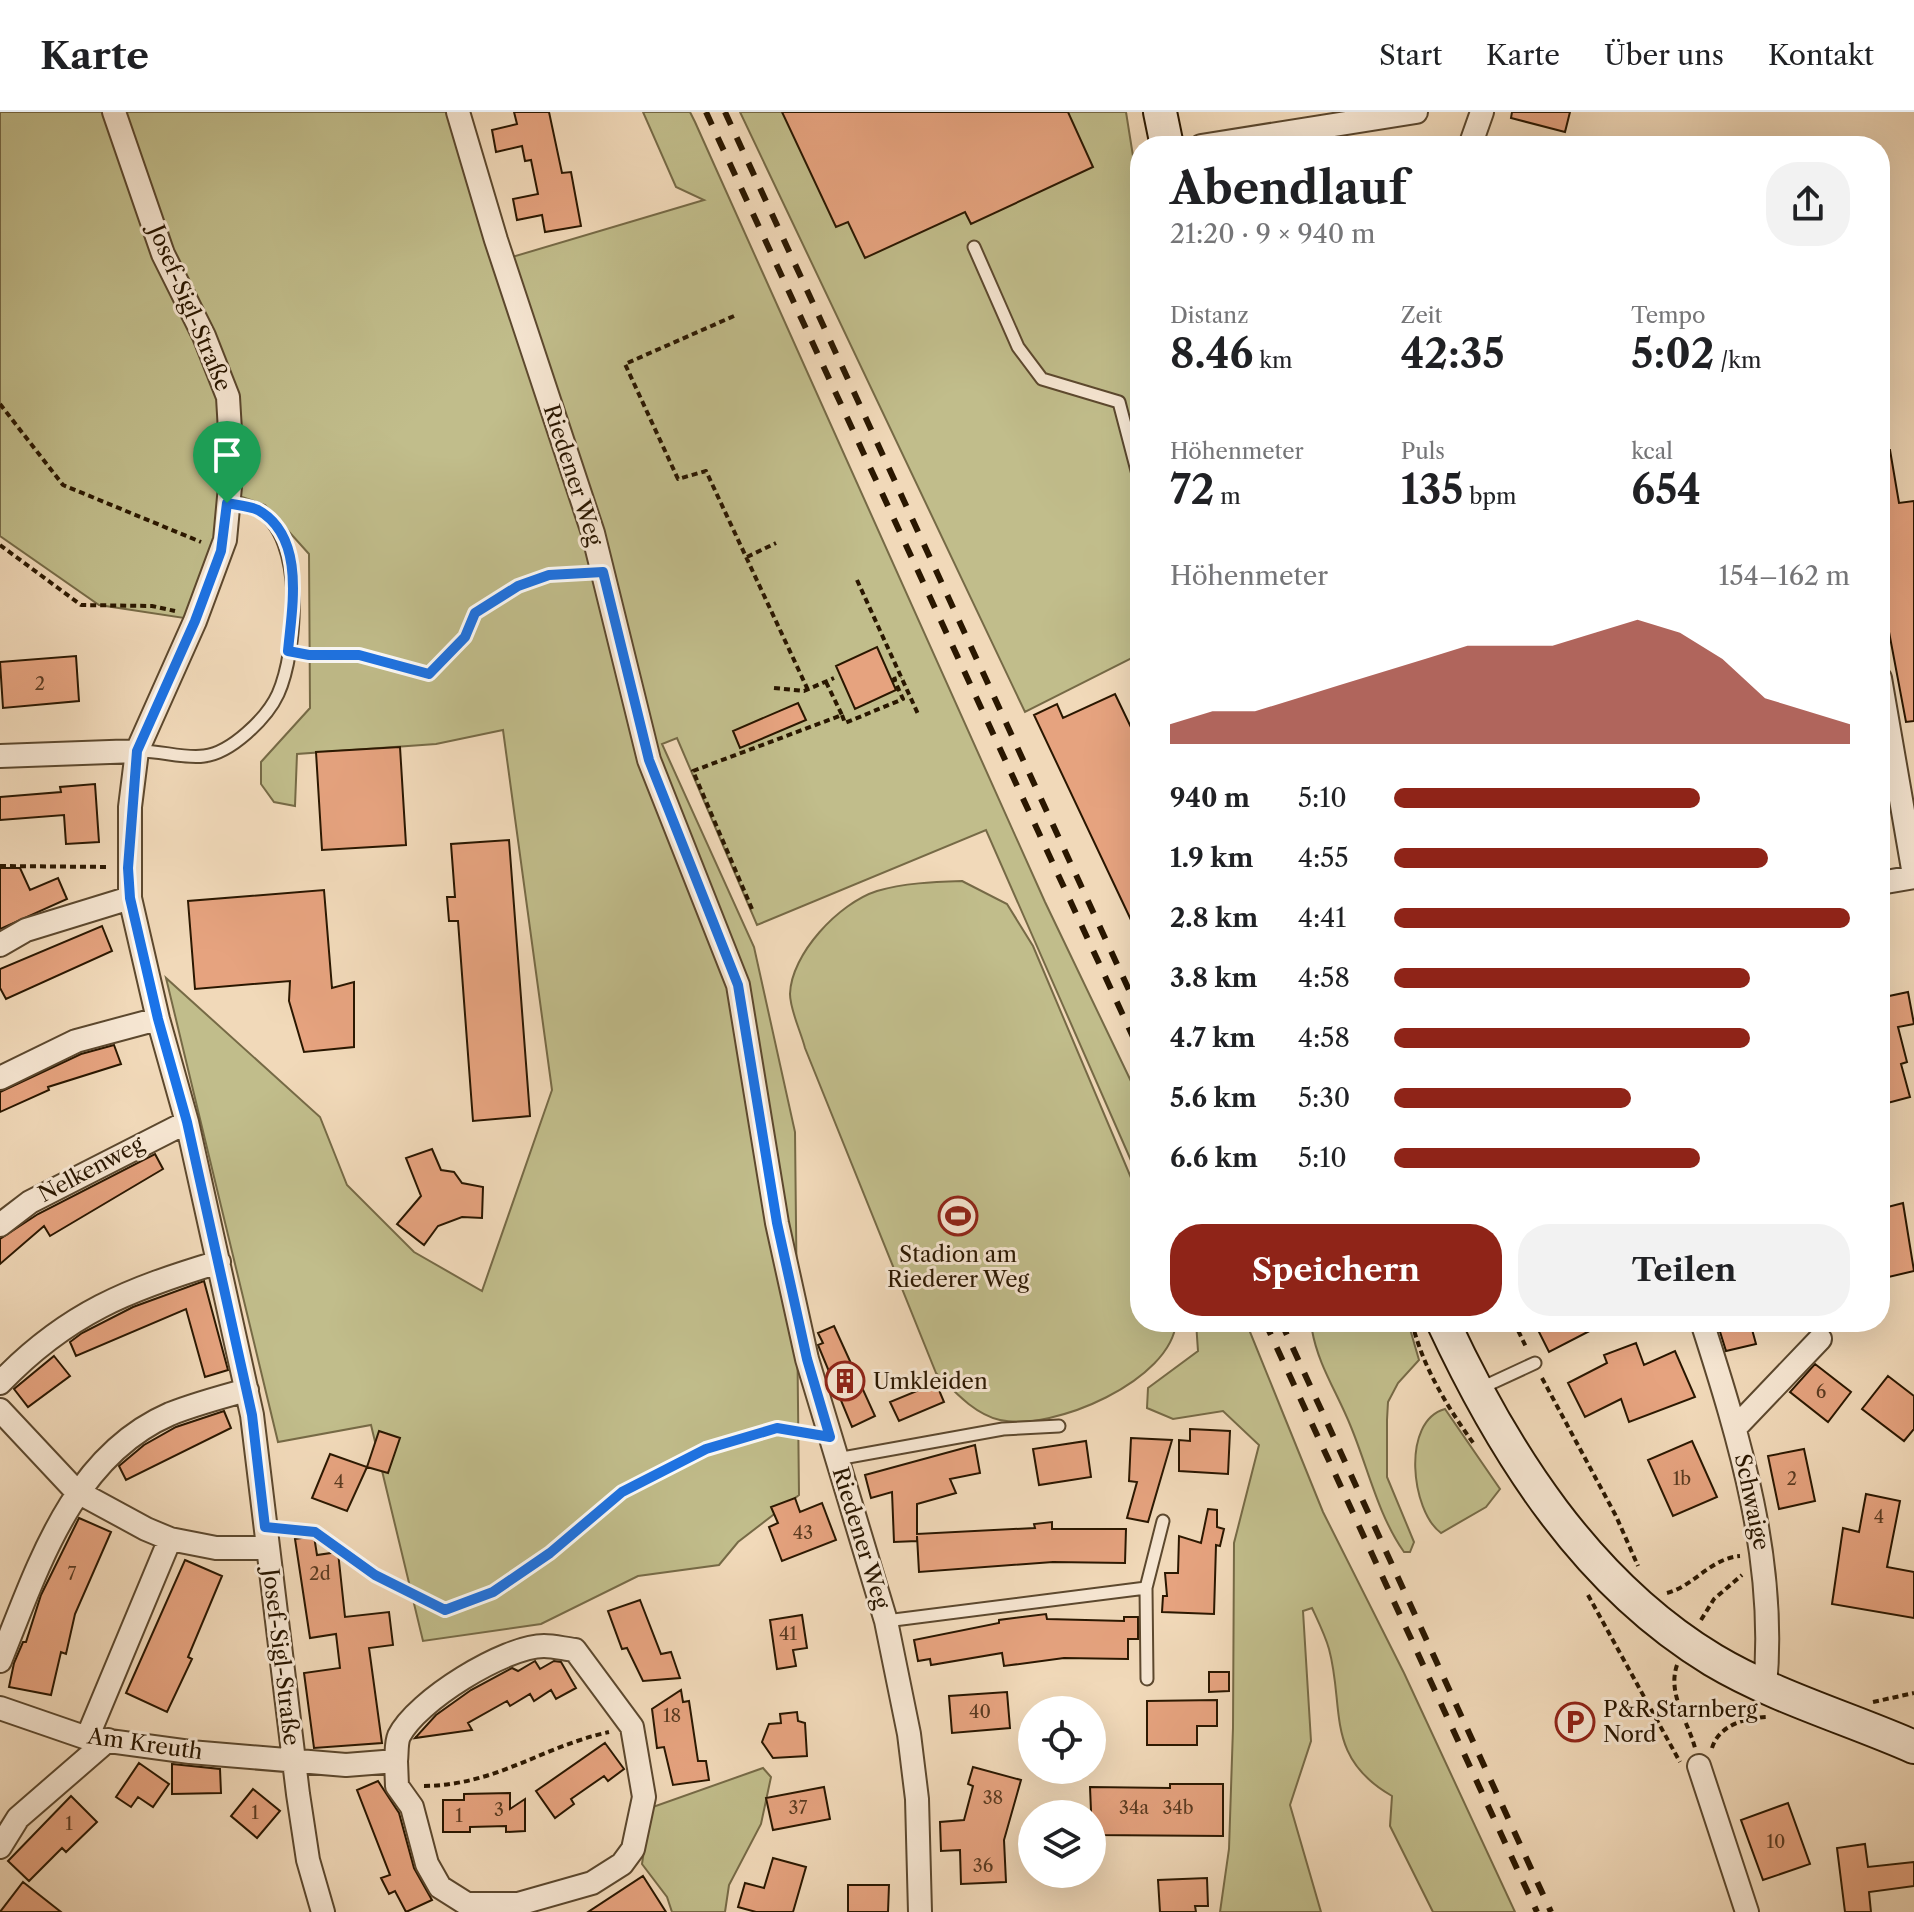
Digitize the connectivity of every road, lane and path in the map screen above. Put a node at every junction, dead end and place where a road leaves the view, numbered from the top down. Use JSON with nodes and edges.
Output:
{"nodes":[{"id":1,"x":114,"y":112,"type":"edge"},
{"id":2,"x":458,"y":112,"type":"edge"},
{"id":3,"x":1160,"y":112,"type":"edge"},
{"id":4,"x":1416,"y":112,"type":"edge"},
{"id":5,"x":1482,"y":112,"type":"edge"},
{"id":6,"x":1311,"y":128,"type":"edge"},
{"id":7,"x":1165,"y":136,"type":"edge"},
{"id":8,"x":1262,"y":136,"type":"edge"},
{"id":9,"x":1474,"y":136,"type":"edge"},
{"id":10,"x":974,"y":247,"type":"dead end"},
{"id":11,"x":734,"y":316,"type":"dead end"},
{"id":12,"x":0,"y":404,"type":"edge"},
{"id":13,"x":1130,"y":444,"type":"edge"},
{"id":14,"x":227,"y":503,"type":"junction"},
{"id":15,"x":776,"y":543,"type":"dead end"},
{"id":16,"x":0,"y":545,"type":"edge"},
{"id":17,"x":221,"y":551,"type":"junction"},
{"id":18,"x":747,"y":557,"type":"junction"},
{"id":19,"x":603,"y":572,"type":"junction"},
{"id":20,"x":857,"y":580,"type":"dead end"},
{"id":21,"x":196,"y":615,"type":"junction"},
{"id":22,"x":288,"y":651,"type":"junction"},
{"id":23,"x":901,"y":676,"type":"junction"},
{"id":24,"x":834,"y":678,"type":"dead end"},
{"id":25,"x":826,"y":682,"type":"junction"},
{"id":26,"x":774,"y":688,"type":"dead end"},
{"id":27,"x":808,"y":690,"type":"junction"},
{"id":28,"x":918,"y":714,"type":"dead end"},
{"id":29,"x":842,"y":715,"type":"junction"},
{"id":30,"x":1890,"y":736,"type":"edge"},
{"id":31,"x":137,"y":751,"type":"junction"},
{"id":32,"x":0,"y":756,"type":"edge"},
{"id":33,"x":0,"y":866,"type":"edge"},
{"id":34,"x":128,"y":868,"type":"junction"},
{"id":35,"x":1914,"y":876,"type":"edge"},
{"id":36,"x":1890,"y":881,"type":"edge"},
{"id":37,"x":130,"y":898,"type":"junction"},
{"id":38,"x":752,"y":909,"type":"dead end"},
{"id":39,"x":0,"y":945,"type":"edge"},
{"id":40,"x":158,"y":1019,"type":"junction"},
{"id":41,"x":0,"y":1078,"type":"edge"},
{"id":42,"x":187,"y":1122,"type":"junction"},
{"id":43,"x":0,"y":1225,"type":"edge"},
{"id":44,"x":219,"y":1262,"type":"junction"},
{"id":45,"x":1448,"y":1332,"type":"edge"},
{"id":46,"x":1519,"y":1332,"type":"edge"},
{"id":47,"x":1705,"y":1332,"type":"edge"},
{"id":48,"x":1820,"y":1339,"type":"dead end"},
{"id":49,"x":1535,"y":1363,"type":"junction"},
{"id":50,"x":0,"y":1383,"type":"edge"},
{"id":51,"x":247,"y":1390,"type":"junction"},
{"id":52,"x":1476,"y":1390,"type":"junction"},
{"id":53,"x":0,"y":1410,"type":"edge"},
{"id":54,"x":1059,"y":1426,"type":"dead end"},
{"id":55,"x":1736,"y":1427,"type":"junction"},
{"id":56,"x":830,"y":1437,"type":"junction"},
{"id":57,"x":837,"y":1459,"type":"junction"},
{"id":58,"x":76,"y":1491,"type":"junction"},
{"id":59,"x":1163,"y":1521,"type":"dead end"},
{"id":60,"x":266,"y":1538,"type":"junction"},
{"id":61,"x":170,"y":1539,"type":"junction"},
{"id":62,"x":1759,"y":1564,"type":"junction"},
{"id":63,"x":1642,"y":1577,"type":"dead end"},
{"id":64,"x":1146,"y":1588,"type":"junction"},
{"id":65,"x":1660,"y":1592,"type":"dead end"},
{"id":66,"x":1701,"y":1620,"type":"dead end"},
{"id":67,"x":886,"y":1621,"type":"junction"},
{"id":68,"x":1679,"y":1660,"type":"dead end"},
{"id":69,"x":0,"y":1661,"type":"edge"},
{"id":70,"x":1147,"y":1679,"type":"dead end"},
{"id":71,"x":1765,"y":1687,"type":"junction"},
{"id":72,"x":0,"y":1708,"type":"edge"},
{"id":73,"x":1780,"y":1721,"type":"dead end"},
{"id":74,"x":632,"y":1727,"type":"junction"},
{"id":75,"x":98,"y":1739,"type":"junction"},
{"id":76,"x":1914,"y":1747,"type":"edge"},
{"id":77,"x":293,"y":1760,"type":"junction"},
{"id":78,"x":396,"y":1761,"type":"junction"},
{"id":79,"x":1699,"y":1766,"type":"junction"},
{"id":80,"x":397,"y":1786,"type":"junction"},
{"id":81,"x":0,"y":1847,"type":"edge"},
{"id":82,"x":323,"y":1912,"type":"edge"},
{"id":83,"x":920,"y":1912,"type":"edge"},
{"id":84,"x":1747,"y":1912,"type":"edge"}],
"edges":[{"from":1,"to":14,"type":"street","name":"Josef-Sigl-Straße"},
{"from":2,"to":19,"type":"street","name":"Riedener Weg"},
{"from":3,"to":7,"type":"main road"},
{"from":4,"to":6,"type":"street"},
{"from":5,"to":9,"type":"street"},
{"from":6,"to":8,"type":"street"},
{"from":10,"to":13,"type":"lane"},
{"from":11,"to":18,"type":"path"},
{"from":12,"to":17,"type":"path"},
{"from":14,"to":17,"type":"street","name":"Josef-Sigl-Straße"},
{"from":14,"to":22,"type":"lane"},
{"from":15,"to":18,"type":"path"},
{"from":16,"to":21,"type":"path"},
{"from":17,"to":21,"type":"street","name":"Josef-Sigl-Straße"},
{"from":18,"to":27,"type":"path"},
{"from":19,"to":22,"type":"path"},
{"from":19,"to":56,"type":"street","name":"Riedener Weg"},
{"from":20,"to":23,"type":"path"},
{"from":21,"to":31,"type":"street","name":"Josef-Sigl-Straße"},
{"from":22,"to":31,"type":"lane"},
{"from":23,"to":28,"type":"path"},
{"from":23,"to":29,"type":"path"},
{"from":24,"to":25,"type":"path"},
{"from":25,"to":27,"type":"path"},
{"from":25,"to":29,"type":"path"},
{"from":26,"to":27,"type":"path"},
{"from":29,"to":38,"type":"path"},
{"from":30,"to":35,"type":"street"},
{"from":31,"to":32,"type":"street"},
{"from":31,"to":34,"type":"street","name":"Josef-Sigl-Straße"},
{"from":33,"to":34,"type":"path"},
{"from":34,"to":37,"type":"street","name":"Josef-Sigl-Straße"},
{"from":35,"to":36,"type":"street"},
{"from":37,"to":39,"type":"street"},
{"from":37,"to":40,"type":"street","name":"Josef-Sigl-Straße"},
{"from":40,"to":41,"type":"street"},
{"from":40,"to":42,"type":"street","name":"Josef-Sigl-Straße"},
{"from":42,"to":43,"type":"street","name":"Nelkenweg"},
{"from":42,"to":44,"type":"street","name":"Josef-Sigl-Straße"},
{"from":44,"to":50,"type":"street"},
{"from":44,"to":51,"type":"street","name":"Josef-Sigl-Straße"},
{"from":45,"to":52,"type":"main road"},
{"from":46,"to":49,"type":"path"},
{"from":47,"to":55,"type":"street","name":"Schwaige"},
{"from":48,"to":55,"type":"street"},
{"from":49,"to":52,"type":"lane"},
{"from":49,"to":63,"type":"path"},
{"from":51,"to":58,"type":"street"},
{"from":51,"to":60,"type":"street","name":"Josef-Sigl-Straße"},
{"from":52,"to":71,"type":"main road"},
{"from":53,"to":58,"type":"street"},
{"from":54,"to":57,"type":"lane"},
{"from":55,"to":62,"type":"street","name":"Schwaige"},
{"from":56,"to":57,"type":"street","name":"Riedener Weg"},
{"from":56,"to":60,"type":"path"},
{"from":57,"to":67,"type":"street","name":"Riedener Weg"},
{"from":58,"to":61,"type":"street"},
{"from":58,"to":69,"type":"street"},
{"from":59,"to":64,"type":"lane"},
{"from":60,"to":61,"type":"street"},
{"from":60,"to":77,"type":"street","name":"Josef-Sigl-Straße"},
{"from":61,"to":75,"type":"street"},
{"from":62,"to":65,"type":"path"},
{"from":62,"to":66,"type":"path"},
{"from":62,"to":71,"type":"street","name":"Schwaige"},
{"from":64,"to":67,"type":"lane"},
{"from":64,"to":70,"type":"lane"},
{"from":67,"to":83,"type":"street","name":"Riedener Weg"},
{"from":68,"to":79,"type":"path"},
{"from":71,"to":76,"type":"main road"},
{"from":72,"to":75,"type":"street","name":"Am Kreuth"},
{"from":73,"to":79,"type":"path"},
{"from":74,"to":78,"type":"street"},
{"from":74,"to":80,"type":"path"},
{"from":74,"to":80,"type":"street"},
{"from":75,"to":77,"type":"street","name":"Am Kreuth"},
{"from":75,"to":81,"type":"street"},
{"from":77,"to":78,"type":"street","name":"Am Kreuth"},
{"from":77,"to":82,"type":"street","name":"Josef-Sigl-Straße"},
{"from":78,"to":80,"type":"street"},
{"from":79,"to":84,"type":"street"}]}
